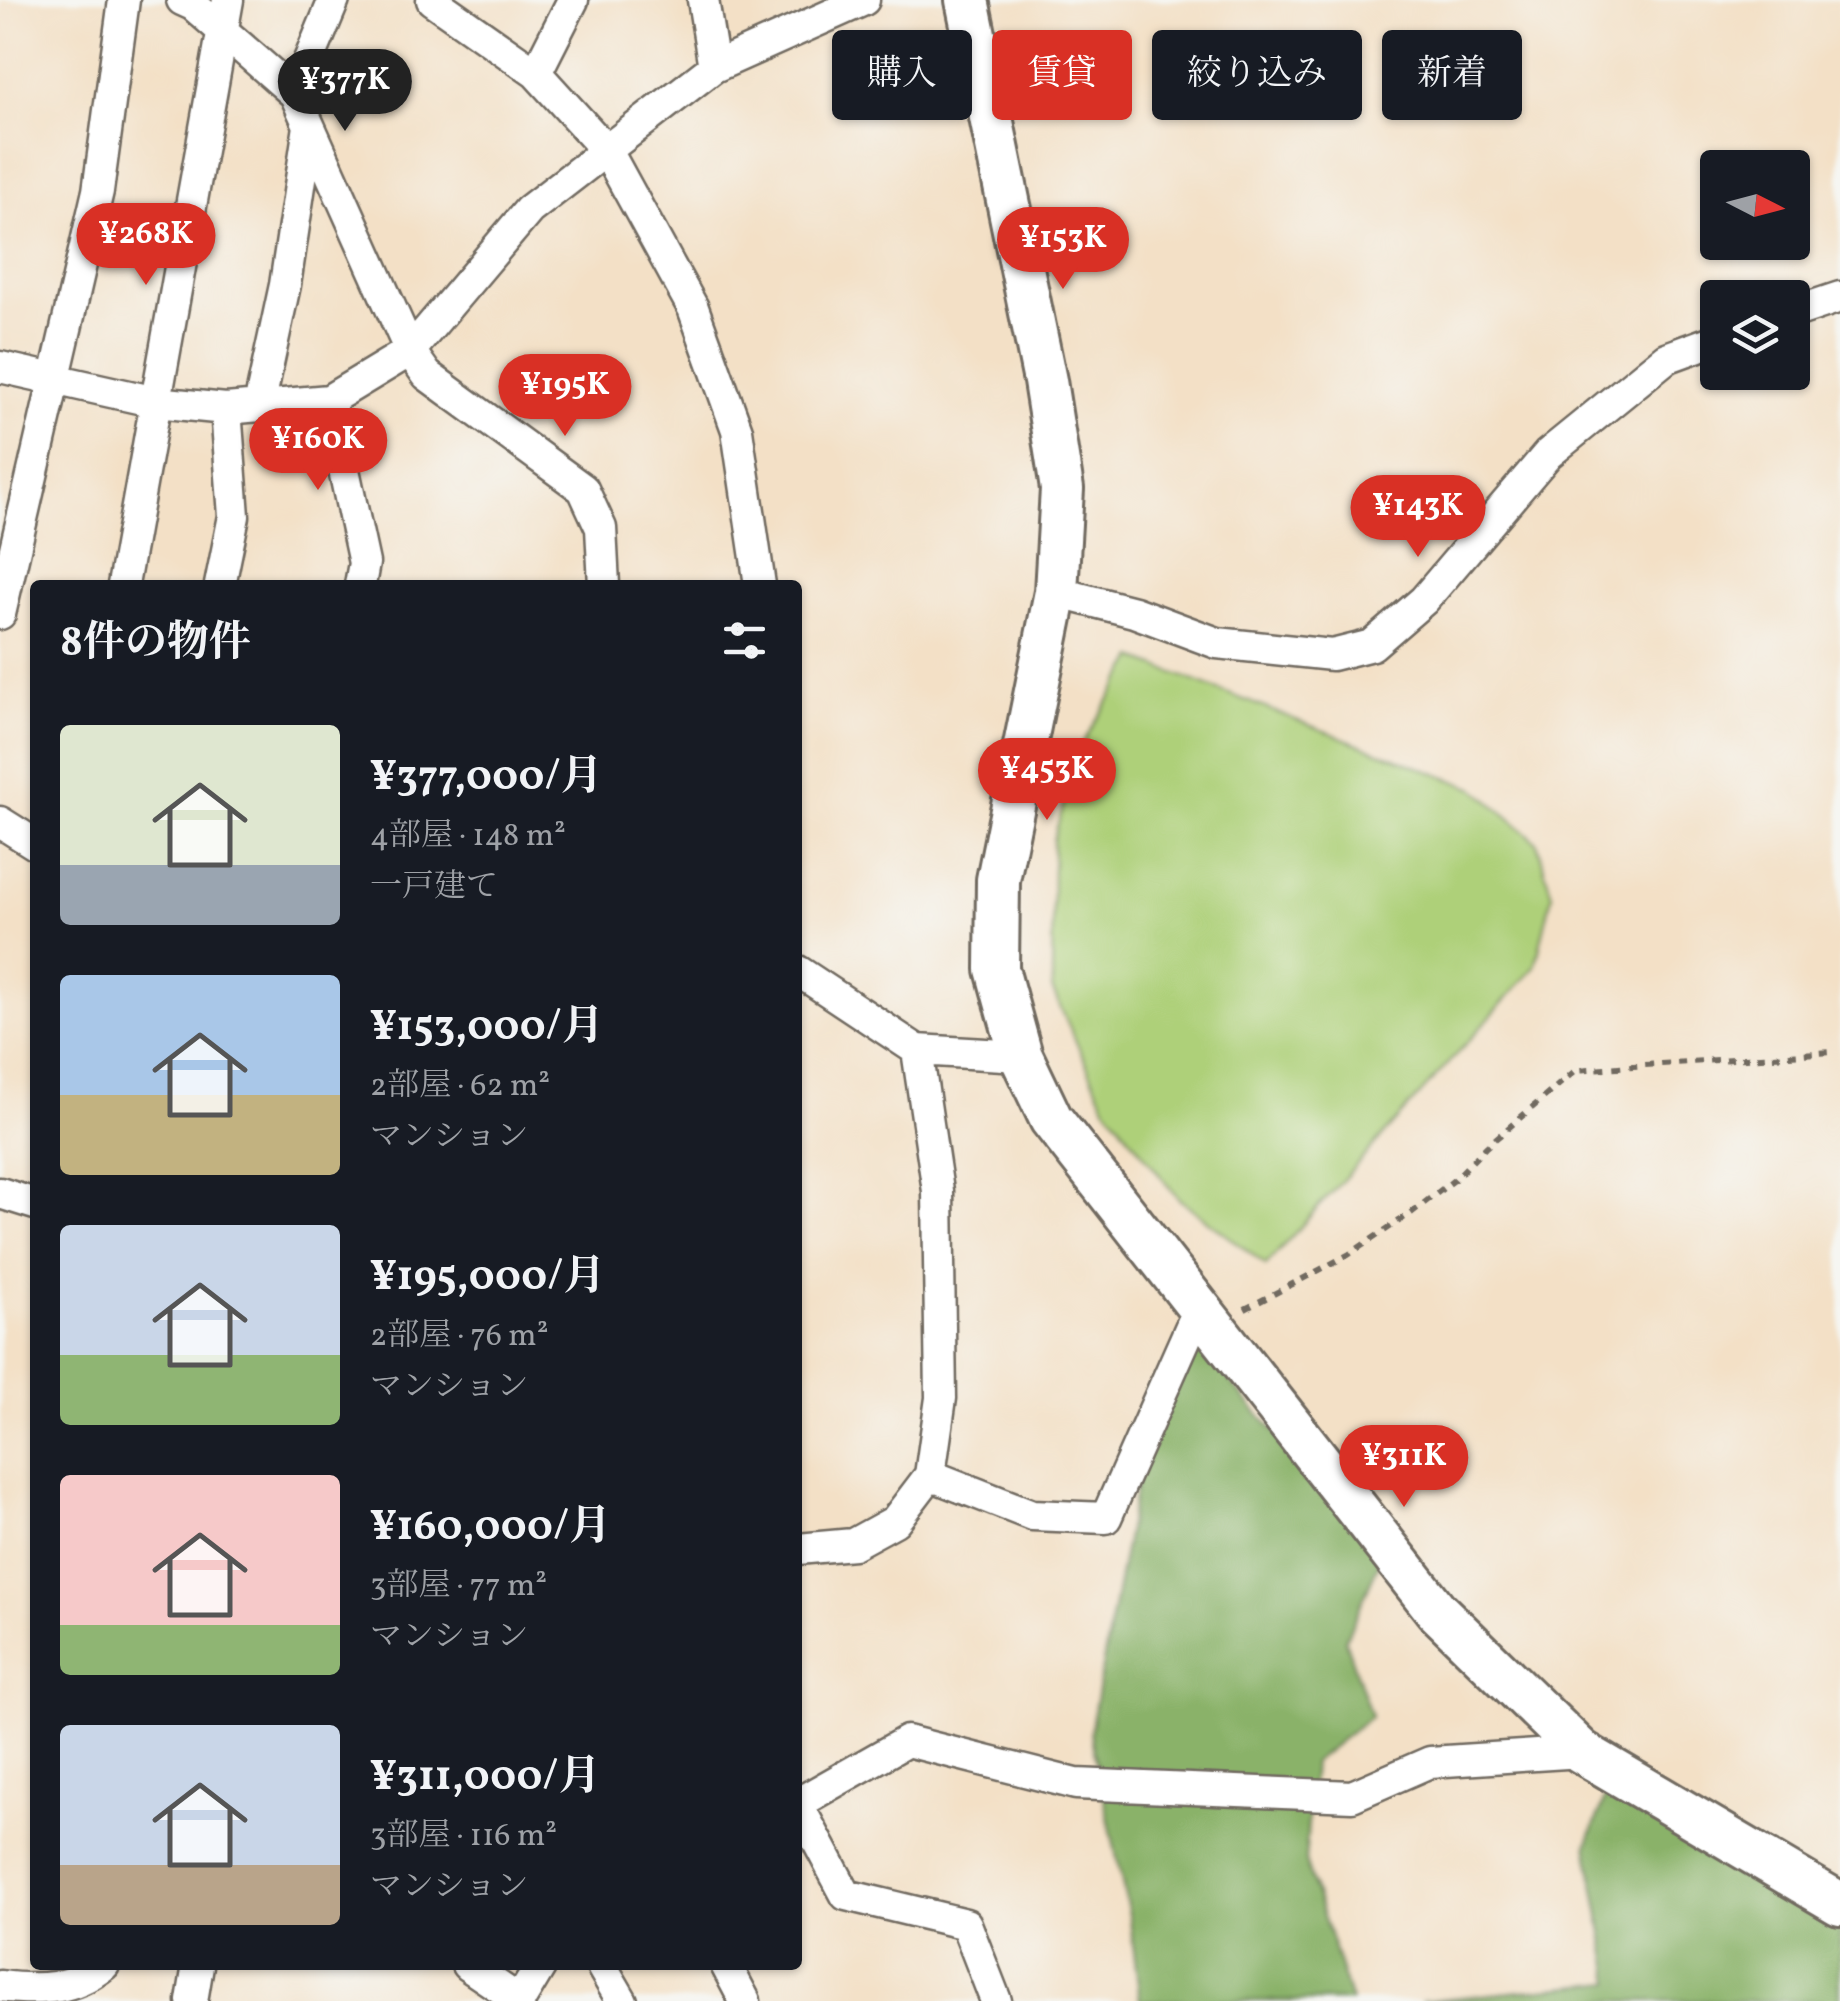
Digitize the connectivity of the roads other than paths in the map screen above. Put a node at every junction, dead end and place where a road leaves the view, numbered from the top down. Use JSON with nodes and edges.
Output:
{"nodes":[{"id":1,"x":124,"y":0,"type":"edge"},
{"id":2,"x":182,"y":0,"type":"edge"},
{"id":3,"x":228,"y":0,"type":"edge"},
{"id":4,"x":334,"y":0,"type":"edge"},
{"id":5,"x":432,"y":0,"type":"edge"},
{"id":6,"x":573,"y":0,"type":"edge"},
{"id":7,"x":703,"y":0,"type":"edge"},
{"id":8,"x":864,"y":0,"type":"edge"},
{"id":9,"x":967,"y":0,"type":"edge"},
{"id":10,"x":224,"y":32,"type":"junction"},
{"id":11,"x":714,"y":67,"type":"junction"},
{"id":12,"x":536,"y":73,"type":"junction"},
{"id":13,"x":295,"y":94,"type":"junction"},
{"id":14,"x":309,"y":126,"type":"junction"},
{"id":15,"x":607,"y":151,"type":"junction"},
{"id":16,"x":1840,"y":297,"type":"edge"},
{"id":17,"x":1810,"y":306,"type":"edge"},
{"id":18,"x":1700,"y":346,"type":"edge"},
{"id":19,"x":410,"y":352,"type":"junction"},
{"id":20,"x":0,"y":366,"type":"edge"},
{"id":21,"x":54,"y":381,"type":"junction"},
{"id":22,"x":329,"y":400,"type":"junction"},
{"id":23,"x":156,"y":402,"type":"junction"},
{"id":24,"x":259,"y":406,"type":"junction"},
{"id":25,"x":226,"y":409,"type":"junction"},
{"id":26,"x":124,"y":580,"type":"edge"},
{"id":27,"x":221,"y":580,"type":"edge"},
{"id":28,"x":361,"y":580,"type":"edge"},
{"id":29,"x":604,"y":580,"type":"edge"},
{"id":30,"x":759,"y":580,"type":"edge"},
{"id":31,"x":1056,"y":592,"type":"junction"},
{"id":32,"x":0,"y":614,"type":"edge"},
{"id":33,"x":0,"y":822,"type":"edge"},
{"id":34,"x":30,"y":841,"type":"edge"},
{"id":35,"x":802,"y":973,"type":"edge"},
{"id":36,"x":917,"y":1050,"type":"junction"},
{"id":37,"x":1021,"y":1056,"type":"junction"},
{"id":38,"x":0,"y":1193,"type":"edge"},
{"id":39,"x":30,"y":1202,"type":"edge"},
{"id":40,"x":1206,"y":1317,"type":"junction"},
{"id":41,"x":930,"y":1476,"type":"junction"},
{"id":42,"x":802,"y":1550,"type":"edge"},
{"id":43,"x":1582,"y":1752,"type":"junction"},
{"id":44,"x":802,"y":1802,"type":"edge"},
{"id":45,"x":802,"y":1812,"type":"edge"},
{"id":46,"x":1840,"y":1904,"type":"edge"},
{"id":47,"x":98,"y":1970,"type":"edge"},
{"id":48,"x":197,"y":1970,"type":"edge"},
{"id":49,"x":475,"y":1970,"type":"edge"},
{"id":50,"x":538,"y":1970,"type":"edge"},
{"id":51,"x":604,"y":1970,"type":"edge"},
{"id":52,"x":729,"y":1970,"type":"edge"},
{"id":53,"x":0,"y":1986,"type":"edge"},
{"id":54,"x":520,"y":2000,"type":"edge"},
{"id":55,"x":192,"y":2001,"type":"edge"},
{"id":56,"x":622,"y":2001,"type":"edge"},
{"id":57,"x":745,"y":2001,"type":"edge"},
{"id":58,"x":996,"y":2001,"type":"edge"}],
"edges":[{"from":1,"to":21,"type":"street"},
{"from":2,"to":10,"type":"street"},
{"from":3,"to":10,"type":"street"},
{"from":4,"to":13,"type":"street"},
{"from":5,"to":12,"type":"street"},
{"from":6,"to":12,"type":"street"},
{"from":7,"to":11,"type":"street"},
{"from":8,"to":11,"type":"street"},
{"from":9,"to":31,"type":"street"},
{"from":10,"to":13,"type":"street"},
{"from":10,"to":23,"type":"street"},
{"from":11,"to":15,"type":"street"},
{"from":12,"to":15,"type":"street"},
{"from":13,"to":14,"type":"street"},
{"from":14,"to":19,"type":"street"},
{"from":14,"to":24,"type":"street"},
{"from":15,"to":19,"type":"street"},
{"from":15,"to":30,"type":"street"},
{"from":16,"to":17,"type":"street"},
{"from":18,"to":31,"type":"street"},
{"from":19,"to":22,"type":"street"},
{"from":19,"to":29,"type":"street"},
{"from":20,"to":21,"type":"street"},
{"from":21,"to":23,"type":"street"},
{"from":21,"to":32,"type":"street"},
{"from":22,"to":24,"type":"street"},
{"from":22,"to":28,"type":"street"},
{"from":23,"to":25,"type":"street"},
{"from":23,"to":26,"type":"street"},
{"from":24,"to":25,"type":"street"},
{"from":25,"to":27,"type":"street"},
{"from":31,"to":37,"type":"street"},
{"from":33,"to":34,"type":"street"},
{"from":35,"to":36,"type":"street"},
{"from":36,"to":37,"type":"street"},
{"from":36,"to":41,"type":"street"},
{"from":37,"to":40,"type":"street"},
{"from":38,"to":39,"type":"street"},
{"from":40,"to":41,"type":"street"},
{"from":40,"to":43,"type":"street"},
{"from":41,"to":42,"type":"street"},
{"from":43,"to":44,"type":"street"},
{"from":43,"to":46,"type":"street"},
{"from":45,"to":58,"type":"street"},
{"from":47,"to":53,"type":"street"},
{"from":48,"to":55,"type":"street"},
{"from":49,"to":54,"type":"street"},
{"from":50,"to":54,"type":"street"},
{"from":51,"to":56,"type":"street"},
{"from":52,"to":57,"type":"street"}]}
